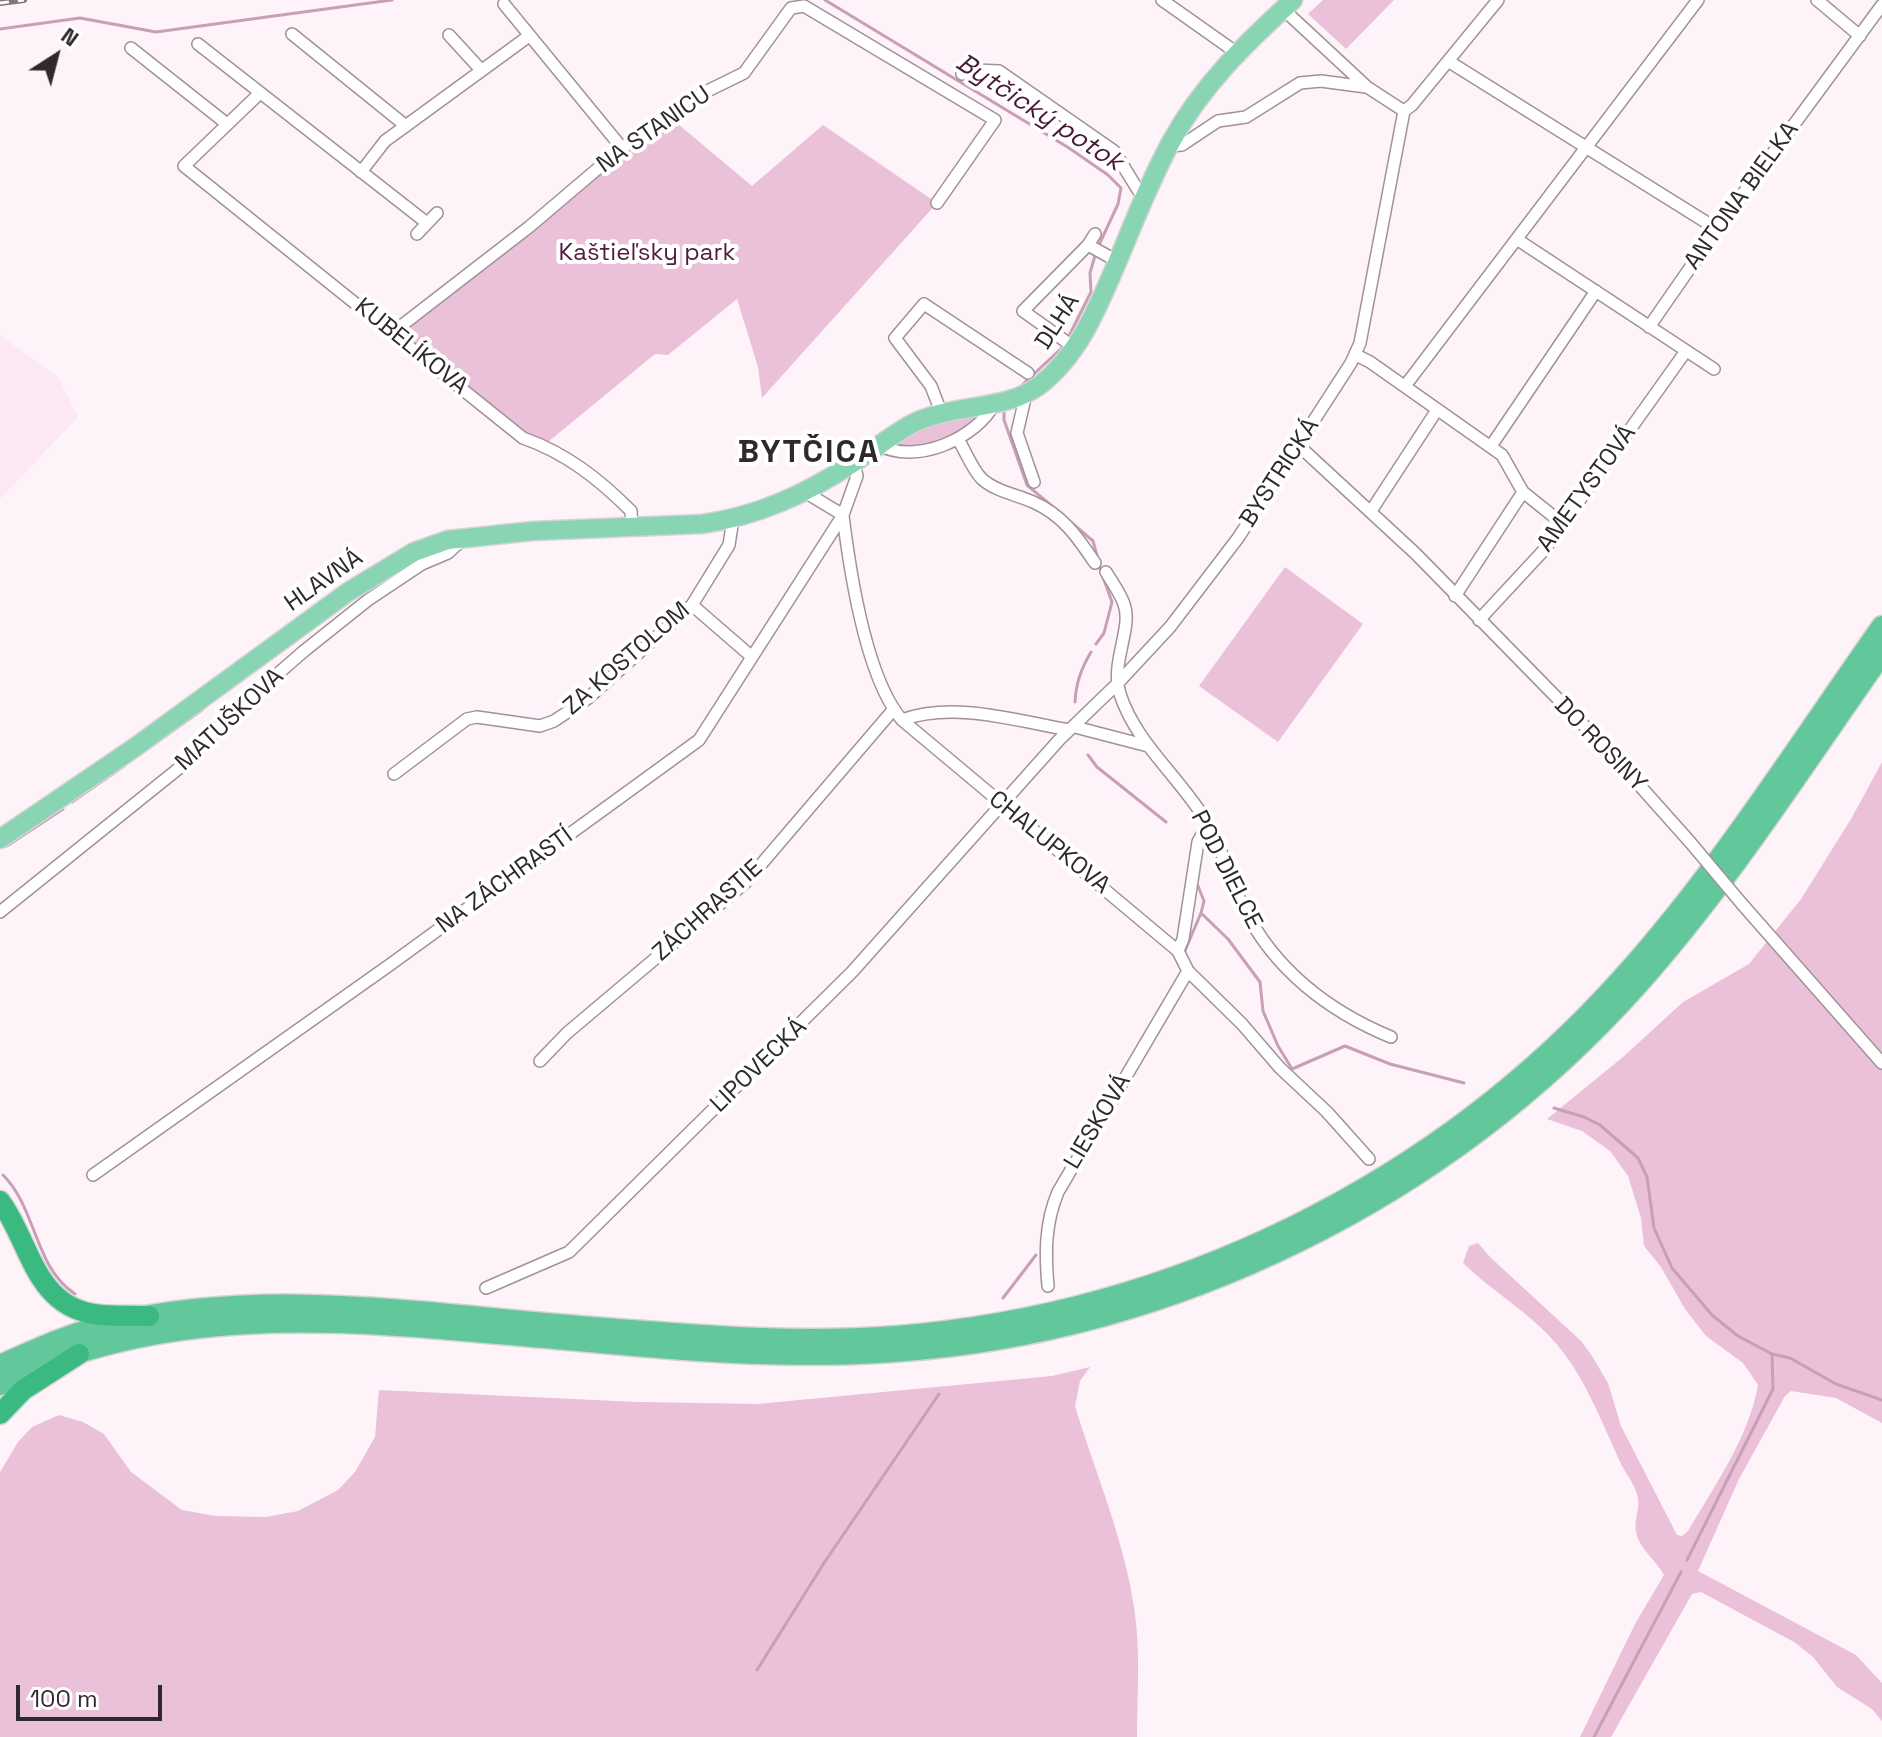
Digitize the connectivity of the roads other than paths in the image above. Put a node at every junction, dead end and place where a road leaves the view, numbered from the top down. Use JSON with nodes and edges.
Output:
{"nodes":[{"id":1,"x":1162,"y":0,"type":"edge"},
{"id":2,"x":1498,"y":0,"type":"edge"},
{"id":3,"x":1698,"y":0,"type":"edge"},
{"id":4,"x":1817,"y":0,"type":"edge"},
{"id":5,"x":504,"y":4,"type":"dead end"},
{"id":6,"x":1288,"y":4,"type":"edge"},
{"id":7,"x":1882,"y":5,"type":"edge"},
{"id":8,"x":449,"y":35,"type":"dead end"},
{"id":9,"x":529,"y":36,"type":"junction"},
{"id":10,"x":1860,"y":36,"type":"junction"},
{"id":11,"x":295,"y":42,"type":"dead end"},
{"id":12,"x":198,"y":44,"type":"dead end"},
{"id":13,"x":131,"y":48,"type":"dead end"},
{"id":14,"x":1237,"y":53,"type":"junction"},
{"id":15,"x":1448,"y":61,"type":"junction"},
{"id":16,"x":481,"y":70,"type":"junction"},
{"id":17,"x":962,"y":74,"type":"dead end"},
{"id":18,"x":1367,"y":87,"type":"junction"},
{"id":19,"x":260,"y":93,"type":"junction"},
{"id":20,"x":1404,"y":111,"type":"junction"},
{"id":21,"x":227,"y":124,"type":"junction"},
{"id":22,"x":406,"y":126,"type":"junction"},
{"id":23,"x":1169,"y":146,"type":"junction"},
{"id":24,"x":1584,"y":146,"type":"junction"},
{"id":25,"x":622,"y":148,"type":"junction"},
{"id":26,"x":361,"y":172,"type":"junction"},
{"id":27,"x":1146,"y":194,"type":"junction"},
{"id":28,"x":937,"y":203,"type":"dead end"},
{"id":29,"x":437,"y":213,"type":"dead end"},
{"id":30,"x":427,"y":223,"type":"junction"},
{"id":31,"x":1717,"y":229,"type":"junction"},
{"id":32,"x":417,"y":234,"type":"dead end"},
{"id":33,"x":1095,"y":234,"type":"dead end"},
{"id":34,"x":1518,"y":240,"type":"junction"},
{"id":35,"x":1100,"y":251,"type":"junction"},
{"id":36,"x":1596,"y":291,"type":"junction"},
{"id":37,"x":1649,"y":327,"type":"junction"},
{"id":38,"x":392,"y":333,"type":"junction"},
{"id":39,"x":1069,"y":345,"type":"junction"},
{"id":40,"x":1686,"y":351,"type":"junction"},
{"id":41,"x":1356,"y":355,"type":"junction"},
{"id":42,"x":1714,"y":369,"type":"dead end"},
{"id":43,"x":1028,"y":373,"type":"dead end"},
{"id":44,"x":1405,"y":386,"type":"junction"},
{"id":45,"x":1026,"y":394,"type":"junction"},
{"id":46,"x":995,"y":403,"type":"junction"},
{"id":47,"x":1437,"y":410,"type":"junction"},
{"id":48,"x":941,"y":412,"type":"junction"},
{"id":49,"x":959,"y":441,"type":"junction"},
{"id":50,"x":879,"y":445,"type":"junction"},
{"id":51,"x":1298,"y":445,"type":"junction"},
{"id":52,"x":1491,"y":446,"type":"junction"},
{"id":53,"x":854,"y":463,"type":"junction"},
{"id":54,"x":1034,"y":482,"type":"dead end"},
{"id":55,"x":805,"y":492,"type":"junction"},
{"id":56,"x":1523,"y":492,"type":"junction"},
{"id":57,"x":1371,"y":511,"type":"junction"},
{"id":58,"x":843,"y":515,"type":"junction"},
{"id":59,"x":733,"y":519,"type":"junction"},
{"id":60,"x":1563,"y":524,"type":"junction"},
{"id":61,"x":632,"y":526,"type":"junction"},
{"id":62,"x":464,"y":537,"type":"junction"},
{"id":63,"x":1095,"y":563,"type":"dead end"},
{"id":64,"x":1106,"y":572,"type":"dead end"},
{"id":65,"x":1455,"y":596,"type":"junction"},
{"id":66,"x":692,"y":605,"type":"junction"},
{"id":67,"x":1479,"y":620,"type":"junction"},
{"id":68,"x":1882,"y":626,"type":"edge"},
{"id":69,"x":1882,"y":654,"type":"edge"},
{"id":70,"x":752,"y":657,"type":"junction"},
{"id":71,"x":1117,"y":684,"type":"junction"},
{"id":72,"x":893,"y":710,"type":"junction"},
{"id":73,"x":902,"y":720,"type":"junction"},
{"id":74,"x":1072,"y":728,"type":"junction"},
{"id":75,"x":1148,"y":746,"type":"junction"},
{"id":76,"x":394,"y":774,"type":"dead end"},
{"id":77,"x":1002,"y":805,"type":"junction"},
{"id":78,"x":1208,"y":824,"type":"junction"},
{"id":79,"x":0,"y":839,"type":"edge"},
{"id":80,"x":0,"y":912,"type":"edge"},
{"id":81,"x":1178,"y":951,"type":"junction"},
{"id":82,"x":1188,"y":971,"type":"junction"},
{"id":83,"x":1391,"y":1037,"type":"dead end"},
{"id":84,"x":540,"y":1061,"type":"dead end"},
{"id":85,"x":1882,"y":1063,"type":"edge"},
{"id":86,"x":1369,"y":1159,"type":"dead end"},
{"id":87,"x":93,"y":1175,"type":"dead end"},
{"id":88,"x":0,"y":1201,"type":"edge"},
{"id":89,"x":1048,"y":1286,"type":"dead end"},
{"id":90,"x":486,"y":1288,"type":"dead end"},
{"id":91,"x":149,"y":1316,"type":"junction"},
{"id":92,"x":79,"y":1354,"type":"junction"},
{"id":93,"x":0,"y":1365,"type":"edge"},
{"id":94,"x":0,"y":1385,"type":"edge"},
{"id":95,"x":0,"y":1414,"type":"edge"}],
"edges":[{"from":1,"to":14,"type":"street"},
{"from":2,"to":15,"type":"street"},
{"from":3,"to":24,"type":"street"},
{"from":4,"to":10,"type":"street"},
{"from":5,"to":9,"type":"street"},
{"from":6,"to":14,"type":"main road","name":"DLHÁ"},
{"from":6,"to":18,"type":"street"},
{"from":7,"to":10,"type":"street","name":"ANTONA BIELKA"},
{"from":8,"to":16,"type":"street"},
{"from":9,"to":16,"type":"street"},
{"from":9,"to":25,"type":"street"},
{"from":10,"to":31,"type":"street","name":"ANTONA BIELKA"},
{"from":11,"to":22,"type":"street"},
{"from":12,"to":19,"type":"street"},
{"from":13,"to":21,"type":"street"},
{"from":14,"to":23,"type":"main road","name":"DLHÁ"},
{"from":15,"to":20,"type":"street"},
{"from":15,"to":24,"type":"street"},
{"from":16,"to":22,"type":"street"},
{"from":17,"to":27,"type":"street"},
{"from":18,"to":20,"type":"street"},
{"from":18,"to":23,"type":"street"},
{"from":19,"to":21,"type":"street"},
{"from":19,"to":26,"type":"street"},
{"from":20,"to":41,"type":"street","name":"BYSTRICKÁ"},
{"from":21,"to":38,"type":"street","name":"KUBELÍKOVA"},
{"from":22,"to":26,"type":"street"},
{"from":23,"to":27,"type":"main road","name":"DLHÁ"},
{"from":24,"to":31,"type":"street"},
{"from":24,"to":34,"type":"street"},
{"from":25,"to":28,"type":"street","name":"NA STANICU"},
{"from":25,"to":38,"type":"street","name":"NA STANICU"},
{"from":26,"to":30,"type":"street"},
{"from":27,"to":35,"type":"main road","name":"DLHÁ"},
{"from":29,"to":30,"type":"street"},
{"from":30,"to":32,"type":"street"},
{"from":31,"to":37,"type":"street","name":"ANTONA BIELKA"},
{"from":33,"to":35,"type":"street"},
{"from":34,"to":36,"type":"street"},
{"from":34,"to":44,"type":"street"},
{"from":35,"to":39,"type":"main road","name":"DLHÁ"},
{"from":35,"to":39,"type":"street"},
{"from":36,"to":37,"type":"street"},
{"from":36,"to":52,"type":"street"},
{"from":37,"to":40,"type":"street"},
{"from":38,"to":61,"type":"street","name":"KUBELÍKOVA"},
{"from":39,"to":45,"type":"main road","name":"DLHÁ"},
{"from":40,"to":42,"type":"street"},
{"from":40,"to":60,"type":"street","name":"AMETYSTOVÁ"},
{"from":41,"to":44,"type":"street"},
{"from":41,"to":51,"type":"street","name":"BYSTRICKÁ"},
{"from":43,"to":48,"type":"street"},
{"from":44,"to":47,"type":"street"},
{"from":45,"to":46,"type":"main road","name":"DLHÁ"},
{"from":45,"to":54,"type":"street"},
{"from":46,"to":48,"type":"main road","name":"DLHÁ"},
{"from":46,"to":49,"type":"street"},
{"from":47,"to":52,"type":"street"},
{"from":47,"to":57,"type":"street"},
{"from":48,"to":50,"type":"main road","name":"DLHÁ"},
{"from":49,"to":50,"type":"street"},
{"from":49,"to":63,"type":"street"},
{"from":50,"to":53,"type":"main road","name":"DLHÁ"},
{"from":51,"to":57,"type":"street","name":"DO ROSINY"},
{"from":51,"to":71,"type":"street","name":"BYSTRICKÁ"},
{"from":52,"to":56,"type":"street"},
{"from":53,"to":55,"type":"main road","name":"DLHÁ"},
{"from":53,"to":58,"type":"street"},
{"from":55,"to":58,"type":"street"},
{"from":55,"to":59,"type":"main road","name":"DLHÁ"},
{"from":56,"to":60,"type":"street"},
{"from":56,"to":65,"type":"street"},
{"from":57,"to":65,"type":"street","name":"DO ROSINY"},
{"from":58,"to":70,"type":"street","name":"NA ZÁCHRASTÍ"},
{"from":58,"to":72,"type":"street","name":"CHALUPKOVA"},
{"from":59,"to":61,"type":"main road","name":"HLAVNÁ"},
{"from":59,"to":66,"type":"street","name":"ZA KOSTOLOM"},
{"from":60,"to":67,"type":"street","name":"AMETYSTOVÁ"},
{"from":61,"to":62,"type":"main road","name":"HLAVNÁ"},
{"from":62,"to":79,"type":"main road","name":"HLAVNÁ"},
{"from":62,"to":80,"type":"street","name":"MATUŠKOVA"},
{"from":64,"to":71,"type":"street"},
{"from":65,"to":67,"type":"street","name":"DO ROSINY"},
{"from":66,"to":70,"type":"street"},
{"from":66,"to":76,"type":"street","name":"ZA KOSTOLOM"},
{"from":67,"to":85,"type":"street","name":"DO ROSINY","bridge":true},
{"from":68,"to":91,"type":"highway"},
{"from":69,"to":92,"type":"highway"},
{"from":70,"to":87,"type":"street","name":"NA ZÁCHRASTÍ"},
{"from":71,"to":74,"type":"street","name":"BYSTRICKÁ"},
{"from":71,"to":75,"type":"street","name":"POD DIELCE"},
{"from":72,"to":73,"type":"street","name":"CHALUPKOVA"},
{"from":72,"to":84,"type":"street","name":"ZÁCHRASTIE"},
{"from":73,"to":74,"type":"street"},
{"from":73,"to":77,"type":"street","name":"CHALUPKOVA"},
{"from":74,"to":75,"type":"street"},
{"from":74,"to":77,"type":"street","name":"BYSTRICKÁ"},
{"from":75,"to":78,"type":"street","name":"POD DIELCE"},
{"from":77,"to":81,"type":"street","name":"CHALUPKOVA"},
{"from":77,"to":90,"type":"street","name":"LIPOVECKÁ"},
{"from":78,"to":81,"type":"street"},
{"from":78,"to":83,"type":"street","name":"POD DIELCE"},
{"from":81,"to":82,"type":"street","name":"CHALUPKOVA"},
{"from":82,"to":86,"type":"street","name":"CHALUPKOVA"},
{"from":82,"to":89,"type":"street","name":"LIESKOVÁ"},
{"from":88,"to":91,"type":"highway"},
{"from":91,"to":93,"type":"highway"},
{"from":92,"to":94,"type":"highway"},
{"from":92,"to":95,"type":"highway"}]}
